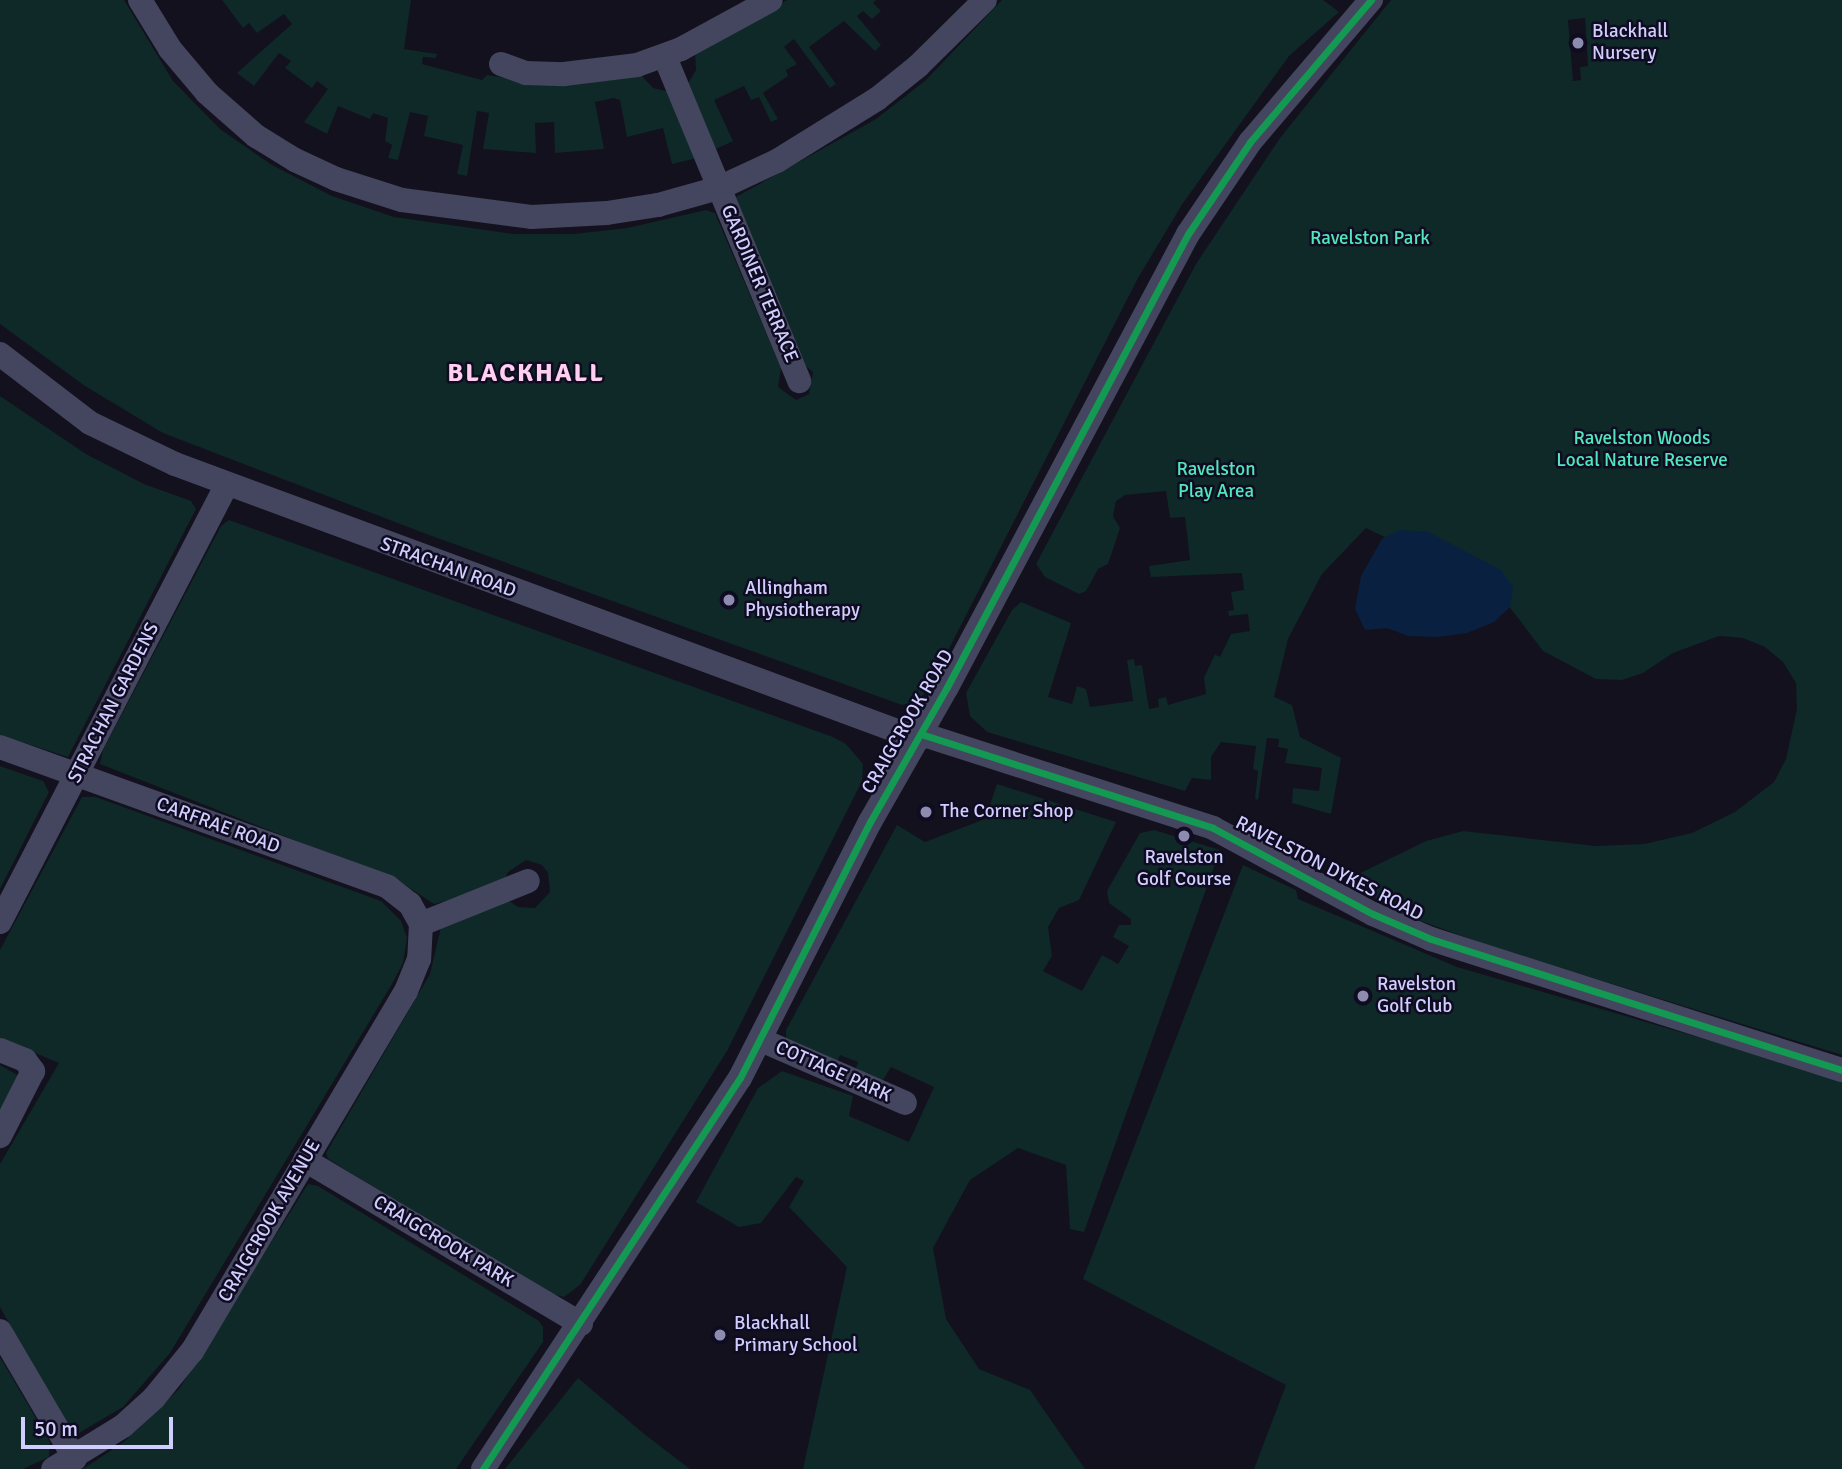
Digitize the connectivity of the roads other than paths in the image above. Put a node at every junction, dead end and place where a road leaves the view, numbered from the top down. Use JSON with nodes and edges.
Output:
{"nodes":[{"id":1,"x":140,"y":0,"type":"edge"},
{"id":2,"x":771,"y":0,"type":"edge"},
{"id":3,"x":985,"y":0,"type":"edge"},
{"id":4,"x":1364,"y":2,"type":"edge"},
{"id":5,"x":666,"y":57,"type":"junction"},
{"id":6,"x":501,"y":64,"type":"dead end"},
{"id":7,"x":719,"y":187,"type":"junction"},
{"id":8,"x":0,"y":354,"type":"edge"},
{"id":9,"x":799,"y":381,"type":"dead end"},
{"id":10,"x":227,"y":485,"type":"junction"},
{"id":11,"x":920,"y":736,"type":"junction"},
{"id":12,"x":0,"y":747,"type":"edge"},
{"id":13,"x":76,"y":775,"type":"junction"},
{"id":14,"x":528,"y":881,"type":"dead end"},
{"id":15,"x":0,"y":922,"type":"edge"},
{"id":16,"x":421,"y":924,"type":"junction"},
{"id":17,"x":761,"y":1040,"type":"junction"},
{"id":18,"x":0,"y":1050,"type":"edge"},
{"id":19,"x":1842,"y":1070,"type":"edge"},
{"id":20,"x":905,"y":1103,"type":"dead end"},
{"id":21,"x":0,"y":1136,"type":"edge"},
{"id":22,"x":305,"y":1160,"type":"junction"},
{"id":23,"x":581,"y":1324,"type":"junction"},
{"id":24,"x":0,"y":1331,"type":"edge"},
{"id":25,"x":64,"y":1464,"type":"edge"},
{"id":26,"x":483,"y":1469,"type":"edge"}],
"edges":[{"from":1,"to":7,"type":"street"},
{"from":2,"to":5,"type":"street"},
{"from":3,"to":7,"type":"street"},
{"from":4,"to":11,"type":"street","name":"CRAIGCROOK ROAD"},
{"from":5,"to":6,"type":"street"},
{"from":5,"to":7,"type":"street","name":"GARDINER TERRACE"},
{"from":7,"to":9,"type":"street","name":"GARDINER TERRACE"},
{"from":8,"to":10,"type":"street","name":"STRACHAN ROAD"},
{"from":10,"to":11,"type":"street","name":"STRACHAN ROAD"},
{"from":10,"to":13,"type":"street","name":"STRACHAN GARDENS"},
{"from":11,"to":17,"type":"street","name":"CRAIGCROOK ROAD"},
{"from":11,"to":19,"type":"street","name":"RAVELSTON DYKES ROAD"},
{"from":12,"to":13,"type":"street","name":"CARFRAE ROAD"},
{"from":13,"to":15,"type":"street","name":"STRACHAN GARDENS"},
{"from":13,"to":16,"type":"street","name":"CARFRAE ROAD"},
{"from":14,"to":16,"type":"street"},
{"from":16,"to":22,"type":"street","name":"CRAIGCROOK AVENUE"},
{"from":17,"to":20,"type":"street","name":"COTTAGE PARK"},
{"from":17,"to":23,"type":"street","name":"CRAIGCROOK ROAD"},
{"from":18,"to":21,"type":"street"},
{"from":22,"to":23,"type":"street","name":"CRAIGCROOK PARK"},
{"from":22,"to":25,"type":"street","name":"CRAIGCROOK AVENUE"},
{"from":23,"to":26,"type":"street","name":"CRAIGCROOK ROAD"},
{"from":24,"to":25,"type":"street"}]}
